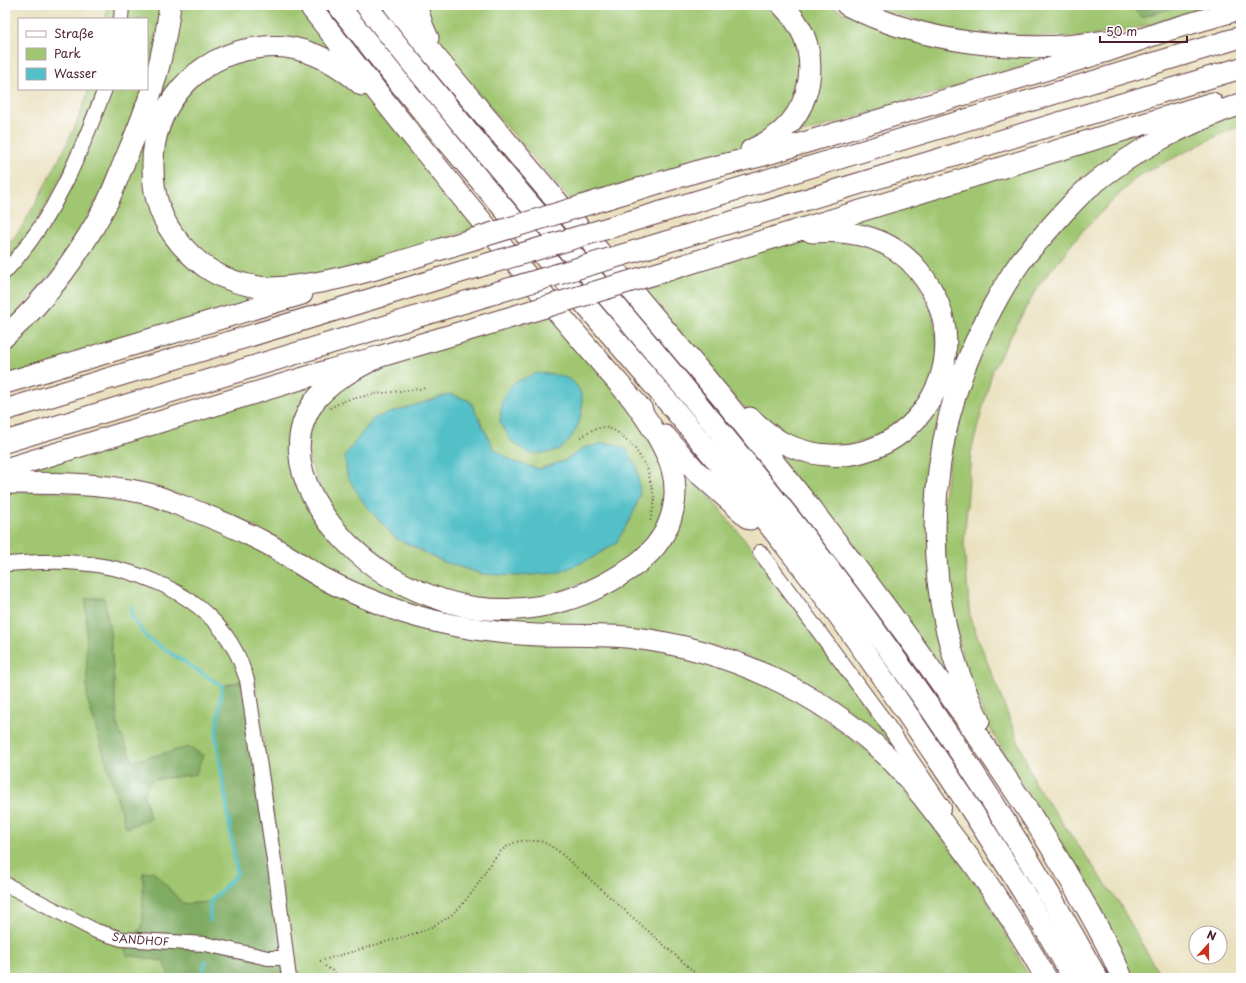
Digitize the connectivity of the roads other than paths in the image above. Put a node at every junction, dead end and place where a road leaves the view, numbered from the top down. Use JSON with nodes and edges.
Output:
{"nodes":[{"id":1,"x":122,"y":5,"type":"edge"},
{"id":2,"x":170,"y":5,"type":"edge"},
{"id":3,"x":309,"y":5,"type":"edge"},
{"id":4,"x":338,"y":5,"type":"edge"},
{"id":5,"x":366,"y":5,"type":"edge"},
{"id":6,"x":394,"y":5,"type":"edge"},
{"id":7,"x":416,"y":5,"type":"edge"},
{"id":8,"x":782,"y":5,"type":"edge"},
{"id":9,"x":846,"y":5,"type":"edge"},
{"id":10,"x":1241,"y":9,"type":"edge"},
{"id":11,"x":121,"y":18,"type":"edge"},
{"id":12,"x":1168,"y":30,"type":"junction"},
{"id":13,"x":1241,"y":37,"type":"edge"},
{"id":14,"x":442,"y":65,"type":"junction"},
{"id":15,"x":1241,"y":68,"type":"edge"},
{"id":16,"x":106,"y":90,"type":"edge"},
{"id":17,"x":1241,"y":94,"type":"edge"},
{"id":18,"x":1241,"y":104,"type":"edge"},
{"id":19,"x":396,"y":117,"type":"junction"},
{"id":20,"x":702,"y":170,"type":"junction"},
{"id":21,"x":785,"y":234,"type":"junction"},
{"id":22,"x":5,"y":272,"type":"edge"},
{"id":23,"x":351,"y":276,"type":"junction"},
{"id":24,"x":5,"y":336,"type":"edge"},
{"id":25,"x":378,"y":357,"type":"junction"},
{"id":26,"x":704,"y":375,"type":"junction"},
{"id":27,"x":5,"y":383,"type":"edge"},
{"id":28,"x":634,"y":400,"type":"junction"},
{"id":29,"x":5,"y":410,"type":"edge"},
{"id":30,"x":5,"y":442,"type":"edge"},
{"id":31,"x":5,"y":469,"type":"edge"},
{"id":32,"x":5,"y":483,"type":"edge"},
{"id":33,"x":760,"y":552,"type":"dead end"},
{"id":34,"x":792,"y":554,"type":"junction"},
{"id":35,"x":5,"y":564,"type":"edge"},
{"id":36,"x":1001,"y":770,"type":"junction"},
{"id":37,"x":972,"y":860,"type":"junction"},
{"id":38,"x":5,"y":884,"type":"edge"},
{"id":39,"x":286,"y":958,"type":"junction"},
{"id":40,"x":289,"y":978,"type":"edge"},
{"id":41,"x":1046,"y":978,"type":"edge"},
{"id":42,"x":1073,"y":978,"type":"edge"},
{"id":43,"x":1098,"y":978,"type":"edge"},
{"id":44,"x":1122,"y":978,"type":"edge"}],
"edges":[{"from":1,"to":11,"type":"street"},
{"from":2,"to":24,"type":"highway"},
{"from":3,"to":19,"type":"highway"},
{"from":4,"to":34,"type":"highway"},
{"from":5,"to":43,"type":"highway"},
{"from":6,"to":14,"type":"highway"},
{"from":7,"to":14,"type":"highway"},
{"from":8,"to":20,"type":"highway"},
{"from":9,"to":12,"type":"highway"},
{"from":10,"to":12,"type":"highway"},
{"from":12,"to":20,"type":"highway"},
{"from":13,"to":29,"type":"highway","bridge":true},
{"from":14,"to":26,"type":"highway"},
{"from":15,"to":30,"type":"highway","bridge":true},
{"from":16,"to":22,"type":"street"},
{"from":17,"to":21,"type":"highway"},
{"from":18,"to":36,"type":"highway"},
{"from":19,"to":23,"type":"highway"},
{"from":19,"to":28,"type":"highway"},
{"from":20,"to":23,"type":"highway","bridge":true},
{"from":21,"to":25,"type":"highway","bridge":true},
{"from":21,"to":26,"type":"highway"},
{"from":23,"to":27,"type":"highway"},
{"from":25,"to":28,"type":"highway"},
{"from":25,"to":31,"type":"highway"},
{"from":26,"to":36,"type":"highway"},
{"from":28,"to":34,"type":"highway"},
{"from":32,"to":37,"type":"highway"},
{"from":33,"to":37,"type":"street"},
{"from":34,"to":42,"type":"highway"},
{"from":35,"to":39,"type":"street"},
{"from":36,"to":44,"type":"highway"},
{"from":37,"to":41,"type":"highway"},
{"from":38,"to":39,"type":"street","name":"SANDHOF"},
{"from":39,"to":40,"type":"street"}]}
